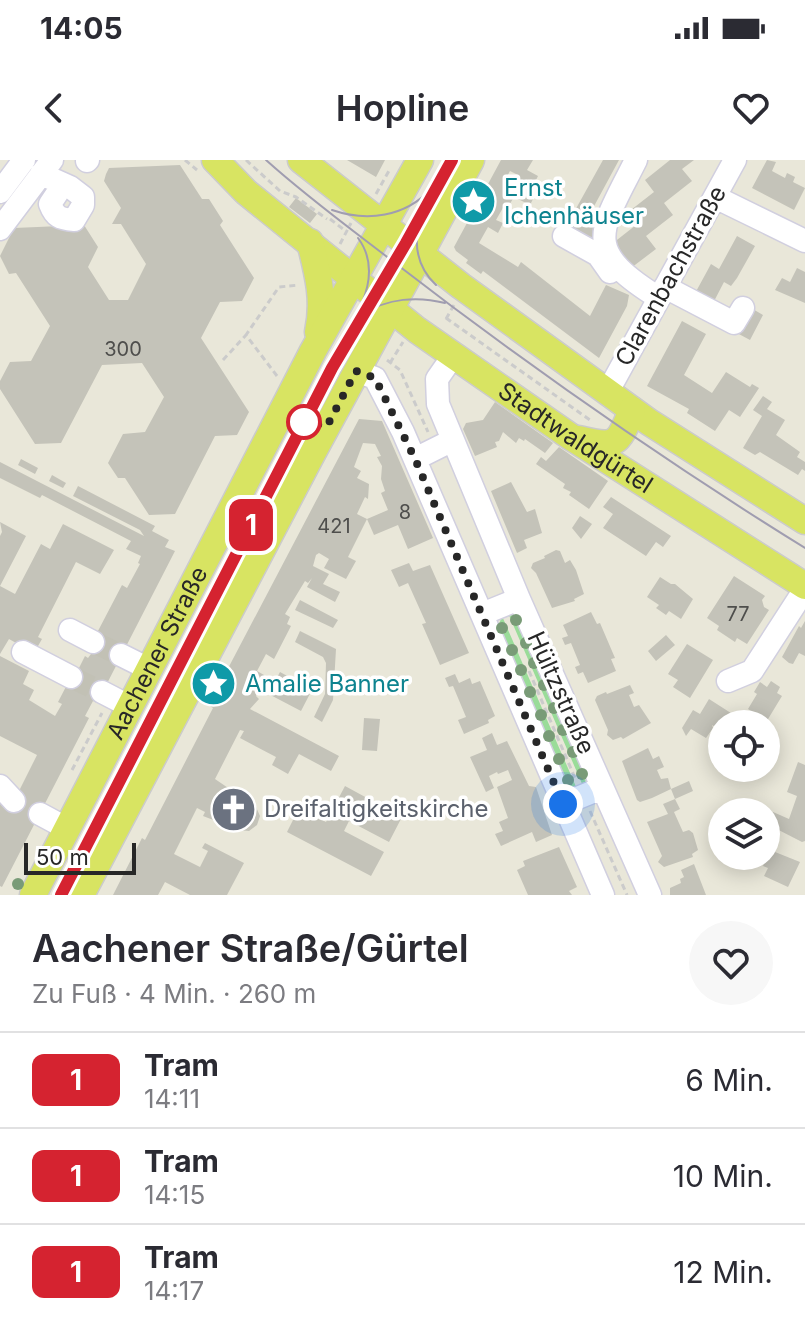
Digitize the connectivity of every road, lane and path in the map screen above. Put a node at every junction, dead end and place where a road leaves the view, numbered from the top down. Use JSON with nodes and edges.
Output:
{"nodes":[{"id":1,"x":215,"y":160,"type":"edge"},
{"id":2,"x":246,"y":160,"type":"edge"},
{"id":3,"x":301,"y":160,"type":"edge"},
{"id":4,"x":420,"y":160,"type":"edge"},
{"id":5,"x":471,"y":160,"type":"edge"},
{"id":6,"x":636,"y":160,"type":"edge"},
{"id":7,"x":735,"y":160,"type":"edge"},
{"id":8,"x":39,"y":165,"type":"edge"},
{"id":9,"x":60,"y":189,"type":"dead end"},
{"id":10,"x":0,"y":192,"type":"edge"},
{"id":11,"x":715,"y":197,"type":"junction"},
{"id":12,"x":360,"y":208,"type":"junction"},
{"id":13,"x":383,"y":226,"type":"junction"},
{"id":14,"x":0,"y":229,"type":"edge"},
{"id":15,"x":347,"y":232,"type":"junction"},
{"id":16,"x":564,"y":236,"type":"dead end"},
{"id":17,"x":805,"y":241,"type":"edge"},
{"id":18,"x":421,"y":255,"type":"junction"},
{"id":19,"x":325,"y":268,"type":"junction"},
{"id":20,"x":353,"y":278,"type":"junction"},
{"id":21,"x":660,"y":296,"type":"junction"},
{"id":22,"x":456,"y":302,"type":"dead end"},
{"id":23,"x":390,"y":308,"type":"junction"},
{"id":24,"x":743,"y":308,"type":"dead end"},
{"id":25,"x":446,"y":318,"type":"junction"},
{"id":26,"x":443,"y":325,"type":"dead end"},
{"id":27,"x":412,"y":326,"type":"junction"},
{"id":28,"x":246,"y":335,"type":"junction"},
{"id":29,"x":313,"y":351,"type":"junction"},
{"id":30,"x":453,"y":356,"type":"junction"},
{"id":31,"x":223,"y":360,"type":"dead end"},
{"id":32,"x":390,"y":363,"type":"dead end"},
{"id":33,"x":356,"y":371,"type":"junction"},
{"id":34,"x":277,"y":376,"type":"dead end"},
{"id":35,"x":607,"y":393,"type":"junction"},
{"id":36,"x":632,"y":410,"type":"junction"},
{"id":37,"x":592,"y":421,"type":"dead end"},
{"id":38,"x":571,"y":437,"type":"junction"},
{"id":39,"x":453,"y":440,"type":"junction"},
{"id":40,"x":415,"y":459,"type":"junction"},
{"id":41,"x":805,"y":521,"type":"edge"},
{"id":42,"x":805,"y":587,"type":"edge"},
{"id":43,"x":519,"y":599,"type":"junction"},
{"id":44,"x":482,"y":614,"type":"junction"},
{"id":45,"x":70,"y":630,"type":"dead end"},
{"id":46,"x":93,"y":642,"type":"tunnel mouth"},
{"id":47,"x":23,"y":652,"type":"dead end"},
{"id":48,"x":121,"y":655,"type":"tunnel mouth"},
{"id":49,"x":149,"y":669,"type":"junction"},
{"id":50,"x":71,"y":677,"type":"tunnel mouth"},
{"id":51,"x":728,"y":681,"type":"dead end"},
{"id":52,"x":102,"y":692,"type":"tunnel mouth"},
{"id":53,"x":129,"y":706,"type":"junction"},
{"id":54,"x":602,"y":788,"type":"junction"},
{"id":55,"x":563,"y":804,"type":"junction"},
{"id":56,"x":40,"y":814,"type":"dead end"},
{"id":57,"x":66,"y":828,"type":"junction"},
{"id":58,"x":33,"y":895,"type":"edge"},
{"id":59,"x":81,"y":895,"type":"edge"},
{"id":60,"x":603,"y":895,"type":"edge"},
{"id":61,"x":650,"y":895,"type":"edge"}],
"edges":[{"from":1,"to":19,"type":"main road"},
{"from":2,"to":15,"type":"path"},
{"from":3,"to":12,"type":"main road"},
{"from":4,"to":13,"type":"main road","name":"Aachener Straße"},
{"from":5,"to":18,"type":"main road","name":"Aachener Straße"},
{"from":6,"to":21,"type":"street"},
{"from":7,"to":11,"type":"street","name":"Clarenbachstraße"},
{"from":8,"to":9,"type":"street"},
{"from":8,"to":10,"type":"street"},
{"from":8,"to":14,"type":"street"},
{"from":11,"to":17,"type":"street"},
{"from":11,"to":21,"type":"street","name":"Clarenbachstraße"},
{"from":12,"to":13,"type":"main road"},
{"from":12,"to":15,"type":"path"},
{"from":13,"to":18,"type":"main road"},
{"from":13,"to":20,"type":"main road","name":"Aachener Straße"},
{"from":15,"to":19,"type":"path"},
{"from":16,"to":21,"type":"street"},
{"from":18,"to":23,"type":"main road","name":"Aachener Straße"},
{"from":18,"to":35,"type":"main road"},
{"from":19,"to":20,"type":"main road","name":"Stadtwaldgürtel"},
{"from":19,"to":28,"type":"path"},
{"from":19,"to":29,"type":"main road"},
{"from":20,"to":23,"type":"main road","name":"Stadtwaldgürtel"},
{"from":20,"to":29,"type":"main road","name":"Aachener Straße"},
{"from":21,"to":24,"type":"street"},
{"from":21,"to":35,"type":"street","name":"Clarenbachstraße"},
{"from":22,"to":25,"type":"path"},
{"from":23,"to":27,"type":"main road","name":"Stadtwaldgürtel"},
{"from":23,"to":33,"type":"main road","name":"Aachener Straße"},
{"from":25,"to":26,"type":"path"},
{"from":25,"to":37,"type":"path"},
{"from":27,"to":30,"type":"main road","name":"Stadtwaldgürtel"},
{"from":27,"to":32,"type":"path"},
{"from":28,"to":31,"type":"path"},
{"from":28,"to":34,"type":"path"},
{"from":29,"to":49,"type":"main road","name":"Aachener Straße"},
{"from":30,"to":38,"type":"main road","name":"Stadtwaldgürtel"},
{"from":30,"to":39,"type":"street","name":"Hültzstraße"},
{"from":33,"to":40,"type":"street","name":"Hültzstraße"},
{"from":33,"to":59,"type":"main road","name":"Aachener Straße"},
{"from":35,"to":36,"type":"main road"},
{"from":36,"to":38,"type":"main road"},
{"from":36,"to":41,"type":"main road"},
{"from":38,"to":42,"type":"main road","name":"Stadtwaldgürtel"},
{"from":39,"to":40,"type":"street"},
{"from":39,"to":43,"type":"street","name":"Hültzstraße"},
{"from":40,"to":44,"type":"street","name":"Hültzstraße"},
{"from":42,"to":51,"type":"street","name":"Stadtwaldgürtel"},
{"from":43,"to":44,"type":"street"},
{"from":43,"to":54,"type":"street","name":"Hültzstraße"},
{"from":44,"to":55,"type":"street","name":"Hültzstraße"},
{"from":45,"to":46,"type":"street"},
{"from":47,"to":50,"type":"street"},
{"from":48,"to":49,"type":"street"},
{"from":49,"to":53,"type":"main road","name":"Aachener Straße"},
{"from":52,"to":53,"type":"street"},
{"from":53,"to":57,"type":"main road","name":"Aachener Straße"},
{"from":54,"to":55,"type":"street"},
{"from":54,"to":61,"type":"street","name":"Hültzstraße"},
{"from":55,"to":60,"type":"street","name":"Hültzstraße"},
{"from":56,"to":57,"type":"street"},
{"from":57,"to":58,"type":"main road","name":"Aachener Straße"}]}
